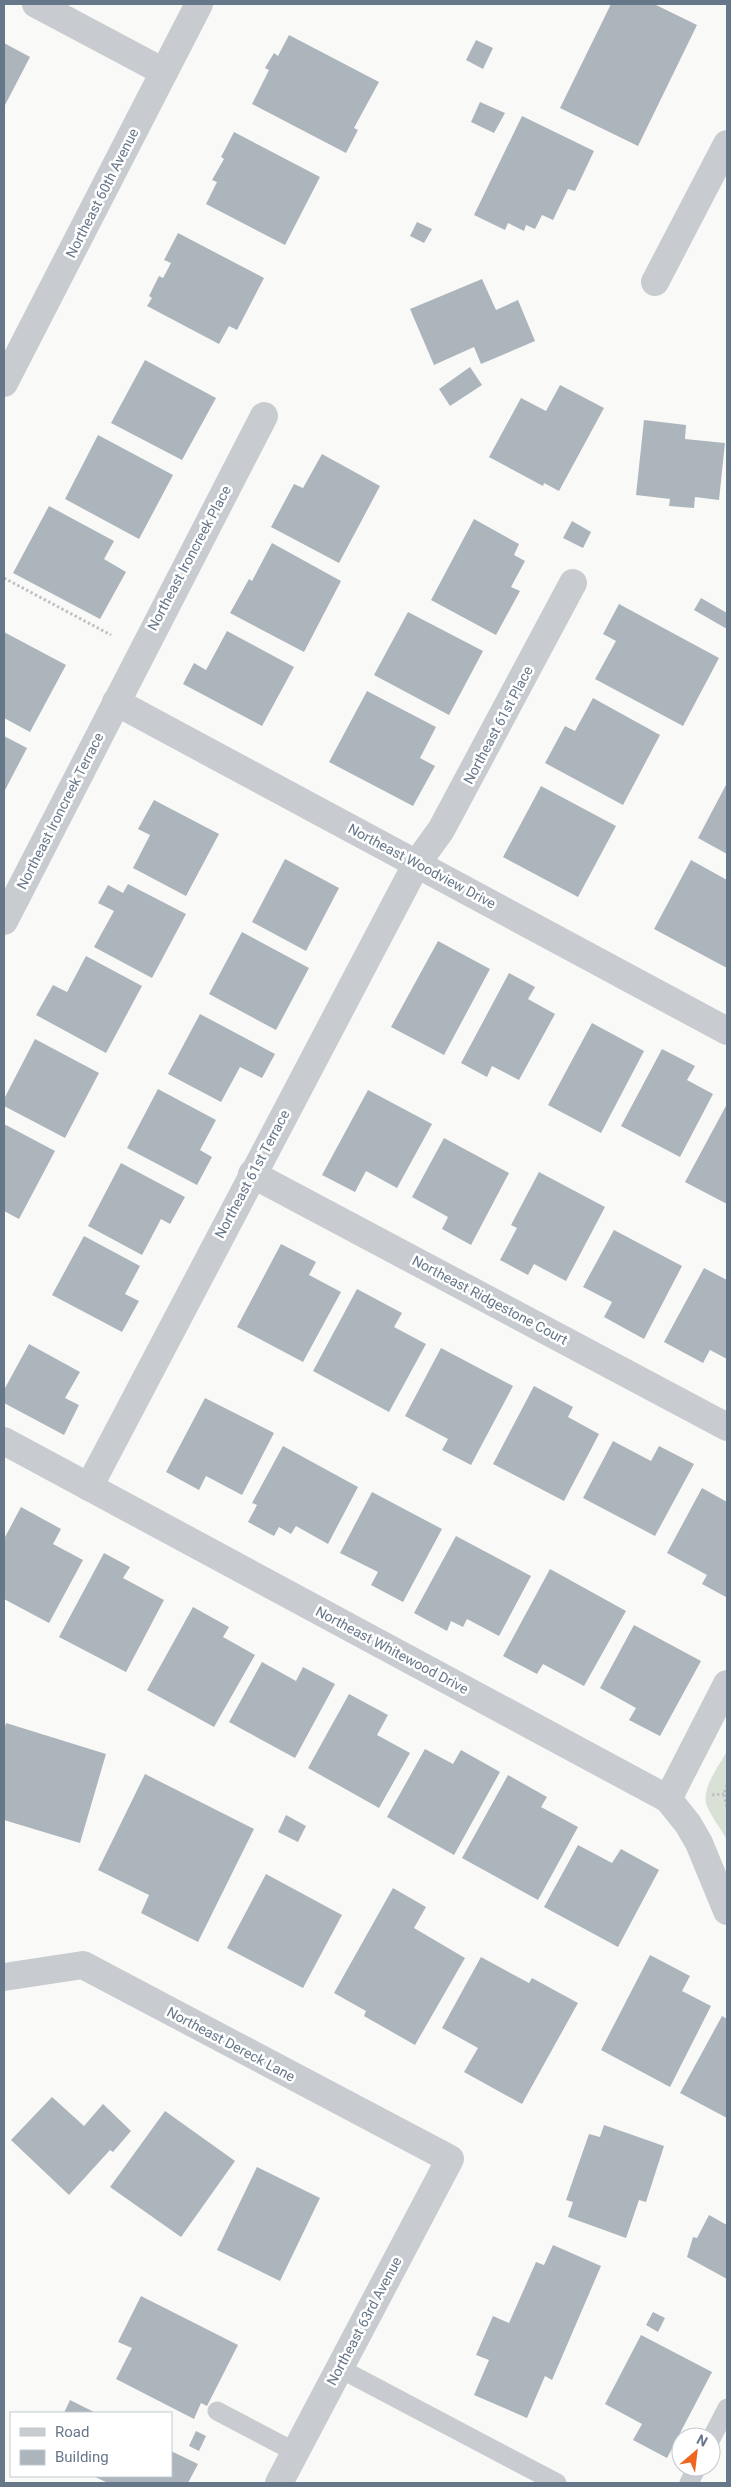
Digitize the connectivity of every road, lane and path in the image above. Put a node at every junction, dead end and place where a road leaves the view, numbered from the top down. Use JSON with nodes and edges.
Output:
{"nodes":[{"id":1,"x":36,"y":4,"type":"edge"},
{"id":2,"x":199,"y":4,"type":"edge"},
{"id":3,"x":164,"y":72,"type":"junction"},
{"id":4,"x":727,"y":144,"type":"edge"},
{"id":5,"x":654,"y":282,"type":"dead end"},
{"id":6,"x":4,"y":383,"type":"edge"},
{"id":7,"x":264,"y":416,"type":"dead end"},
{"id":8,"x":4,"y":578,"type":"edge"},
{"id":9,"x":573,"y":583,"type":"dead end"},
{"id":10,"x":141,"y":651,"type":"junction"},
{"id":11,"x":116,"y":702,"type":"junction"},
{"id":12,"x":417,"y":863,"type":"junction"},
{"id":13,"x":4,"y":920,"type":"edge"},
{"id":14,"x":727,"y":1031,"type":"edge"},
{"id":15,"x":252,"y":1174,"type":"junction"},
{"id":16,"x":727,"y":1427,"type":"edge"},
{"id":17,"x":4,"y":1441,"type":"edge"},
{"id":18,"x":89,"y":1487,"type":"junction"},
{"id":19,"x":727,"y":1684,"type":"edge"},
{"id":20,"x":727,"y":1785,"type":"edge"},
{"id":21,"x":668,"y":1798,"type":"junction"},
{"id":22,"x":727,"y":1808,"type":"edge"},
{"id":23,"x":727,"y":1911,"type":"edge"},
{"id":24,"x":4,"y":1977,"type":"edge"},
{"id":25,"x":450,"y":2159,"type":"joint"},
{"id":26,"x":338,"y":2368,"type":"junction"},
{"id":27,"x":727,"y":2408,"type":"edge"},
{"id":28,"x":217,"y":2411,"type":"dead end"},
{"id":29,"x":717,"y":2427,"type":"edge"},
{"id":30,"x":295,"y":2452,"type":"junction"},
{"id":31,"x":279,"y":2483,"type":"edge"},
{"id":32,"x":557,"y":2483,"type":"edge"}],
"edges":[{"from":1,"to":3,"type":"street"},
{"from":2,"to":3,"type":"street","name":"Northeast 60th Avenue"},
{"from":3,"to":6,"type":"street","name":"Northeast 60th Avenue"},
{"from":4,"to":5,"type":"street"},
{"from":7,"to":10,"type":"street","name":"Northeast Ironcreek Place"},
{"from":8,"to":10,"type":"path"},
{"from":9,"to":12,"type":"street","name":"Northeast 61st Place"},
{"from":10,"to":11,"type":"street","name":"Northeast Ironcreek Place"},
{"from":11,"to":12,"type":"street","name":"Northeast Woodview Drive"},
{"from":11,"to":13,"type":"street","name":"Northeast Ironcreek Terrace"},
{"from":12,"to":14,"type":"street","name":"Northeast Woodview Drive"},
{"from":12,"to":15,"type":"street","name":"Northeast 61st Terrace"},
{"from":15,"to":16,"type":"street","name":"Northeast Ridgestone Court"},
{"from":15,"to":18,"type":"street","name":"Northeast 61st Terrace"},
{"from":17,"to":18,"type":"street","name":"Northeast Whitewood Drive"},
{"from":18,"to":21,"type":"street","name":"Northeast Whitewood Drive"},
{"from":19,"to":21,"type":"street"},
{"from":20,"to":22,"type":"path"},
{"from":21,"to":23,"type":"street","name":"Northeast Whitewood Drive"},
{"from":24,"to":25,"type":"street","name":"Northeast Dereck Lane"},
{"from":25,"to":26,"type":"street","name":"Northeast 63rd Avenue"},
{"from":26,"to":30,"type":"street","name":"Northeast 63rd Avenue"},
{"from":26,"to":32,"type":"lane"},
{"from":27,"to":29,"type":"lane"},
{"from":28,"to":30,"type":"lane"},
{"from":30,"to":31,"type":"street","name":"Northeast 63rd Avenue"}]}
